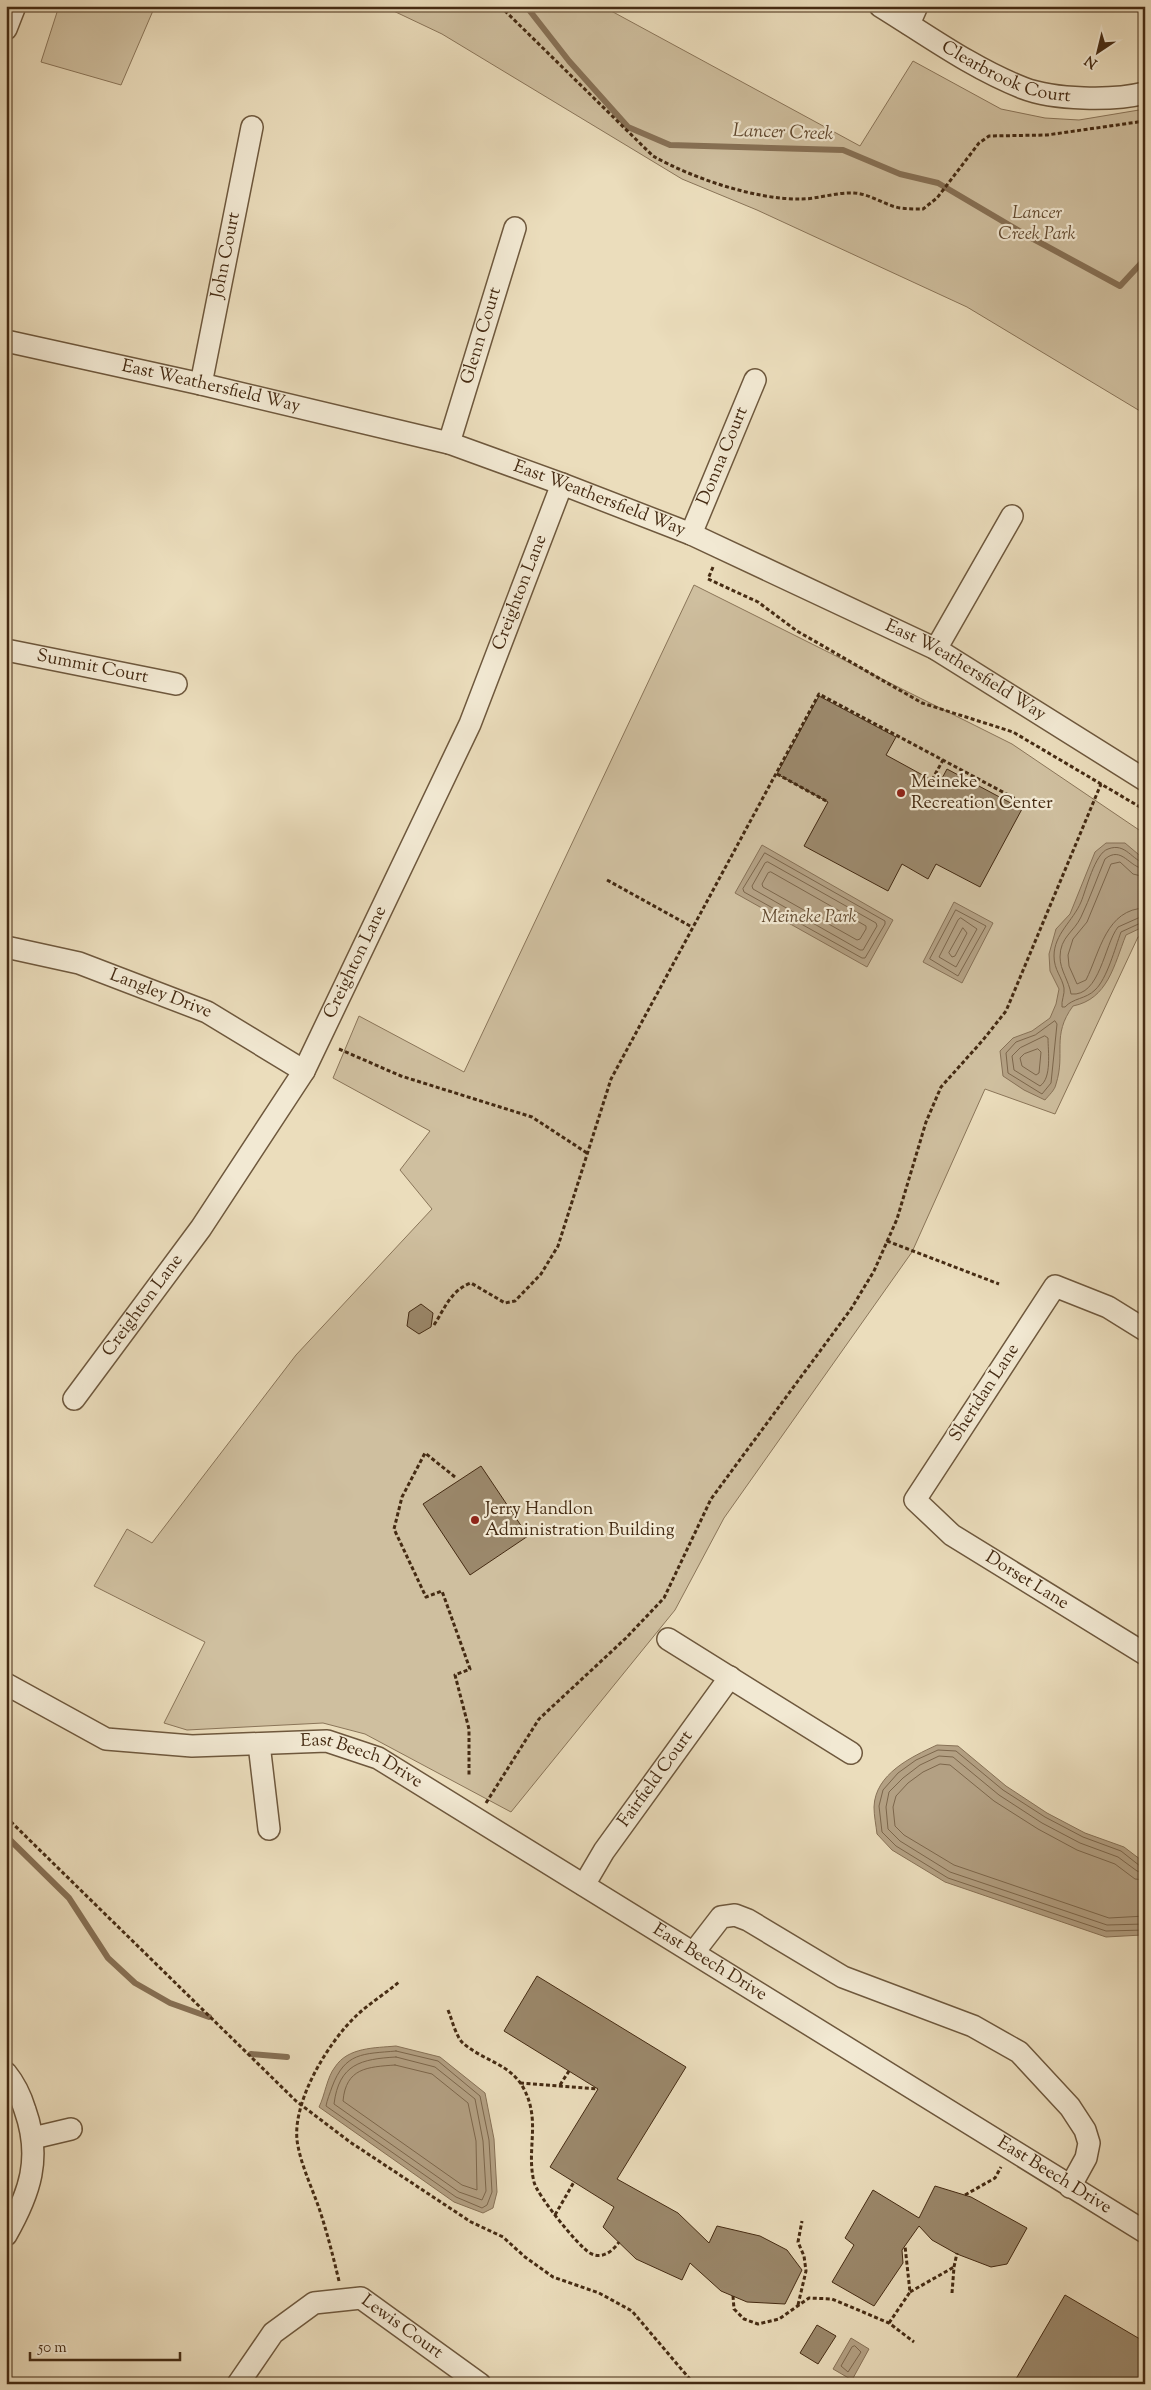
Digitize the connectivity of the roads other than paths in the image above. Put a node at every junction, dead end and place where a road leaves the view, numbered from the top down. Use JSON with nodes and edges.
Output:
{"nodes":[{"id":1,"x":16,"y":6,"type":"edge"},
{"id":2,"x":880,"y":6,"type":"edge"},
{"id":3,"x":913,"y":15,"type":"edge"},
{"id":4,"x":6,"y":29,"type":"edge"},
{"id":5,"x":1145,"y":93,"type":"edge"},
{"id":6,"x":252,"y":127,"type":"dead end"},
{"id":7,"x":515,"y":228,"type":"dead end"},
{"id":8,"x":6,"y":341,"type":"edge"},
{"id":9,"x":755,"y":380,"type":"dead end"},
{"id":10,"x":201,"y":384,"type":"junction"},
{"id":11,"x":449,"y":444,"type":"junction"},
{"id":12,"x":562,"y":484,"type":"junction"},
{"id":13,"x":1012,"y":516,"type":"dead end"},
{"id":14,"x":691,"y":534,"type":"junction"},
{"id":15,"x":6,"y":650,"type":"edge"},
{"id":16,"x":936,"y":650,"type":"junction"},
{"id":17,"x":176,"y":684,"type":"dead end"},
{"id":18,"x":1145,"y":780,"type":"edge"},
{"id":19,"x":6,"y":947,"type":"edge"},
{"id":20,"x":304,"y":1072,"type":"junction"},
{"id":21,"x":1145,"y":1330,"type":"edge"},
{"id":22,"x":74,"y":1399,"type":"dead end"},
{"id":23,"x":915,"y":1500,"type":"joint"},
{"id":24,"x":668,"y":1639,"type":"dead end"},
{"id":25,"x":1145,"y":1654,"type":"edge"},
{"id":26,"x":730,"y":1677,"type":"junction"},
{"id":27,"x":6,"y":1684,"type":"edge"},
{"id":28,"x":259,"y":1744,"type":"junction"},
{"id":29,"x":851,"y":1753,"type":"dead end"},
{"id":30,"x":269,"y":1829,"type":"dead end"},
{"id":31,"x":584,"y":1885,"type":"junction"},
{"id":32,"x":694,"y":1952,"type":"junction"},
{"id":33,"x":6,"y":2073,"type":"edge"},
{"id":34,"x":71,"y":2129,"type":"dead end"},
{"id":35,"x":33,"y":2138,"type":"junction"},
{"id":36,"x":1070,"y":2187,"type":"junction"},
{"id":37,"x":1145,"y":2232,"type":"edge"},
{"id":38,"x":6,"y":2236,"type":"edge"},
{"id":39,"x":238,"y":2384,"type":"edge"},
{"id":40,"x":480,"y":2384,"type":"edge"}],
"edges":[{"from":1,"to":4,"type":"street"},
{"from":2,"to":3,"type":"street","name":"Clearbrook Court"},
{"from":3,"to":5,"type":"street","name":"Clearbrook Court"},
{"from":6,"to":10,"type":"street","name":"John Court"},
{"from":7,"to":11,"type":"street","name":"Glenn Court"},
{"from":8,"to":10,"type":"street","name":"East Weathersfield Way"},
{"from":9,"to":14,"type":"street","name":"Donna Court"},
{"from":10,"to":11,"type":"street","name":"East Weathersfield Way"},
{"from":11,"to":12,"type":"street","name":"East Weathersfield Way"},
{"from":12,"to":14,"type":"street","name":"East Weathersfield Way"},
{"from":12,"to":20,"type":"street","name":"Creighton Lane"},
{"from":13,"to":16,"type":"street"},
{"from":14,"to":16,"type":"street","name":"East Weathersfield Way"},
{"from":15,"to":17,"type":"street","name":"Summit Court"},
{"from":16,"to":18,"type":"street","name":"East Weathersfield Way"},
{"from":19,"to":20,"type":"street","name":"Langley Drive"},
{"from":20,"to":22,"type":"street","name":"Creighton Lane"},
{"from":21,"to":23,"type":"street","name":"Sheridan Lane"},
{"from":23,"to":25,"type":"street","name":"Dorset Lane"},
{"from":24,"to":26,"type":"street"},
{"from":26,"to":29,"type":"street"},
{"from":26,"to":31,"type":"street","name":"Fairfield Court"},
{"from":27,"to":28,"type":"street","name":"East Beech Drive"},
{"from":28,"to":30,"type":"street"},
{"from":28,"to":31,"type":"street","name":"East Beech Drive"},
{"from":31,"to":32,"type":"street","name":"East Beech Drive"},
{"from":32,"to":36,"type":"street","name":"East Beech Drive"},
{"from":32,"to":36,"type":"street"},
{"from":33,"to":35,"type":"street"},
{"from":34,"to":35,"type":"street"},
{"from":35,"to":38,"type":"street"},
{"from":36,"to":37,"type":"street","name":"East Beech Drive"},
{"from":39,"to":40,"type":"street","name":"Lewis Court"}]}
